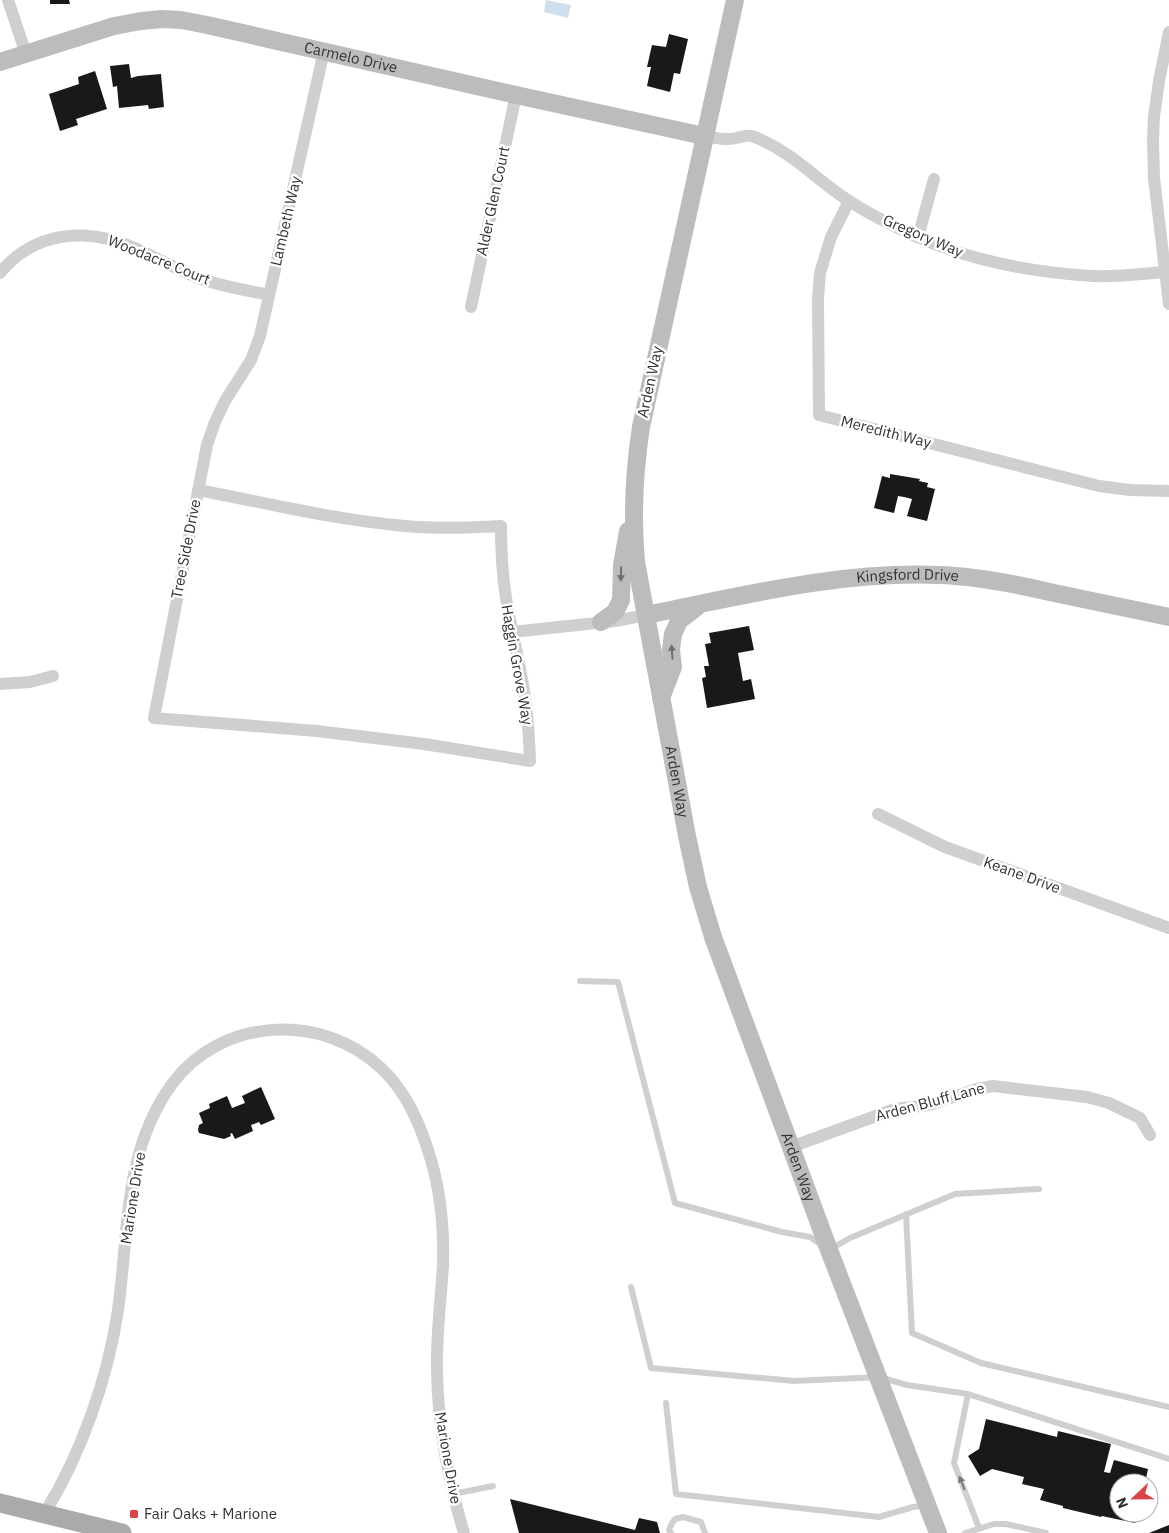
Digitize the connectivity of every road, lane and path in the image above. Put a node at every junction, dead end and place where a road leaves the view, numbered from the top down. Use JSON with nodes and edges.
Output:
{"nodes":[{"id":1,"x":8,"y":0,"type":"edge"},
{"id":2,"x":735,"y":0,"type":"edge"},
{"id":3,"x":1169,"y":32,"type":"edge"},
{"id":4,"x":324,"y":51,"type":"junction"},
{"id":5,"x":26,"y":54,"type":"junction"},
{"id":6,"x":0,"y":62,"type":"edge"},
{"id":7,"x":516,"y":95,"type":"junction"},
{"id":8,"x":704,"y":136,"type":"junction"},
{"id":9,"x":934,"y":179,"type":"dead end"},
{"id":10,"x":849,"y":201,"type":"junction"},
{"id":11,"x":918,"y":237,"type":"junction"},
{"id":12,"x":1165,"y":272,"type":"junction"},
{"id":13,"x":0,"y":273,"type":"edge"},
{"id":14,"x":269,"y":295,"type":"junction"},
{"id":15,"x":1169,"y":304,"type":"edge"},
{"id":16,"x":471,"y":307,"type":"dead end"},
{"id":17,"x":235,"y":386,"type":"joint"},
{"id":18,"x":198,"y":490,"type":"junction"},
{"id":19,"x":1169,"y":491,"type":"edge"},
{"id":20,"x":634,"y":509,"type":"junction"},
{"id":21,"x":702,"y":604,"type":"junction"},
{"id":22,"x":646,"y":615,"type":"junction"},
{"id":23,"x":1169,"y":617,"type":"edge"},
{"id":24,"x":601,"y":622,"type":"junction"},
{"id":25,"x":512,"y":632,"type":"junction"},
{"id":26,"x":53,"y":676,"type":"dead end"},
{"id":27,"x":0,"y":684,"type":"edge"},
{"id":28,"x":661,"y":699,"type":"junction"},
{"id":29,"x":154,"y":718,"type":"joint"},
{"id":30,"x":878,"y":814,"type":"dead end"},
{"id":31,"x":1169,"y":928,"type":"edge"},
{"id":32,"x":580,"y":981,"type":"dead end"},
{"id":33,"x":1150,"y":1135,"type":"dead end"},
{"id":34,"x":791,"y":1146,"type":"junction"},
{"id":35,"x":1039,"y":1189,"type":"dead end"},
{"id":36,"x":906,"y":1214,"type":"junction"},
{"id":37,"x":829,"y":1250,"type":"junction"},
{"id":38,"x":631,"y":1287,"type":"dead end"},
{"id":39,"x":879,"y":1377,"type":"junction"},
{"id":40,"x":968,"y":1394,"type":"junction"},
{"id":41,"x":666,"y":1403,"type":"dead end"},
{"id":42,"x":1169,"y":1407,"type":"edge"},
{"id":43,"x":1169,"y":1459,"type":"edge"},
{"id":44,"x":493,"y":1486,"type":"dead end"},
{"id":45,"x":453,"y":1494,"type":"junction"},
{"id":46,"x":0,"y":1503,"type":"edge"},
{"id":47,"x":928,"y":1504,"type":"junction"},
{"id":48,"x":44,"y":1514,"type":"junction"},
{"id":49,"x":979,"y":1528,"type":"junction"},
{"id":50,"x":86,"y":1529,"type":"edge"},
{"id":51,"x":122,"y":1533,"type":"edge"},
{"id":52,"x":464,"y":1533,"type":"edge"},
{"id":53,"x":671,"y":1533,"type":"edge"},
{"id":54,"x":706,"y":1533,"type":"edge"},
{"id":55,"x":938,"y":1533,"type":"edge"},
{"id":56,"x":965,"y":1533,"type":"edge"},
{"id":57,"x":1046,"y":1533,"type":"edge"}],
"edges":[{"from":1,"to":5,"type":"street"},
{"from":2,"to":8,"type":"street","name":"Arden Way"},
{"from":3,"to":12,"type":"street"},
{"from":4,"to":5,"type":"street","name":"Carmelo Drive"},
{"from":4,"to":7,"type":"street","name":"Carmelo Drive"},
{"from":4,"to":14,"type":"street","name":"Lambeth Way"},
{"from":5,"to":6,"type":"street","name":"Carmelo Drive"},
{"from":7,"to":8,"type":"street","name":"Carmelo Drive"},
{"from":7,"to":16,"type":"street","name":"Alder Glen Court"},
{"from":8,"to":10,"type":"street","name":"Gregory Way"},
{"from":8,"to":20,"type":"street","name":"Arden Way"},
{"from":9,"to":11,"type":"street"},
{"from":10,"to":11,"type":"street","name":"Gregory Way"},
{"from":10,"to":19,"type":"street","name":"Meredith Way"},
{"from":11,"to":12,"type":"street","name":"Gregory Way"},
{"from":12,"to":15,"type":"street"},
{"from":13,"to":14,"type":"street","name":"Woodacre Court"},
{"from":14,"to":17,"type":"street","name":"Lambeth Way"},
{"from":17,"to":18,"type":"street","name":"Tree Side Drive"},
{"from":18,"to":25,"type":"street","name":"Haggin Grove Way"},
{"from":18,"to":29,"type":"street","name":"Tree Side Drive"},
{"from":20,"to":22,"type":"street","name":"Arden Way"},
{"from":20,"to":24,"type":"street","one_way":true},
{"from":21,"to":22,"type":"street","name":"Kingsford Drive"},
{"from":21,"to":23,"type":"street","name":"Kingsford Drive"},
{"from":28,"to":21,"type":"street","one_way":true},
{"from":22,"to":24,"type":"street"},
{"from":22,"to":28,"type":"street","name":"Arden Way"},
{"from":24,"to":25,"type":"street"},
{"from":25,"to":29,"type":"street","name":"Haggin Grove Way"},
{"from":26,"to":27,"type":"street"},
{"from":28,"to":34,"type":"street","name":"Arden Way"},
{"from":30,"to":31,"type":"street","name":"Keane Drive"},
{"from":32,"to":37,"type":"lane"},
{"from":33,"to":34,"type":"street","name":"Arden Bluff Lane"},
{"from":34,"to":37,"type":"street","name":"Arden Way"},
{"from":35,"to":36,"type":"lane"},
{"from":36,"to":37,"type":"lane"},
{"from":36,"to":42,"type":"lane"},
{"from":37,"to":39,"type":"street","name":"Arden Way"},
{"from":38,"to":39,"type":"lane"},
{"from":39,"to":40,"type":"lane"},
{"from":39,"to":47,"type":"street","name":"Arden Way"},
{"from":40,"to":43,"type":"lane"},
{"from":49,"to":40,"type":"lane","one_way":true},
{"from":41,"to":47,"type":"lane"},
{"from":44,"to":45,"type":"lane"},
{"from":45,"to":48,"type":"street","name":"Marione Drive"},
{"from":45,"to":52,"type":"street","name":"Marione Drive"},
{"from":46,"to":48,"type":"main road"},
{"from":47,"to":55,"type":"street","name":"Arden Way"},
{"from":48,"to":50,"type":"main road"},
{"from":49,"to":56,"type":"lane"},
{"from":49,"to":57,"type":"lane"},
{"from":50,"to":51,"type":"main road"},
{"from":53,"to":54,"type":"lane"}]}
